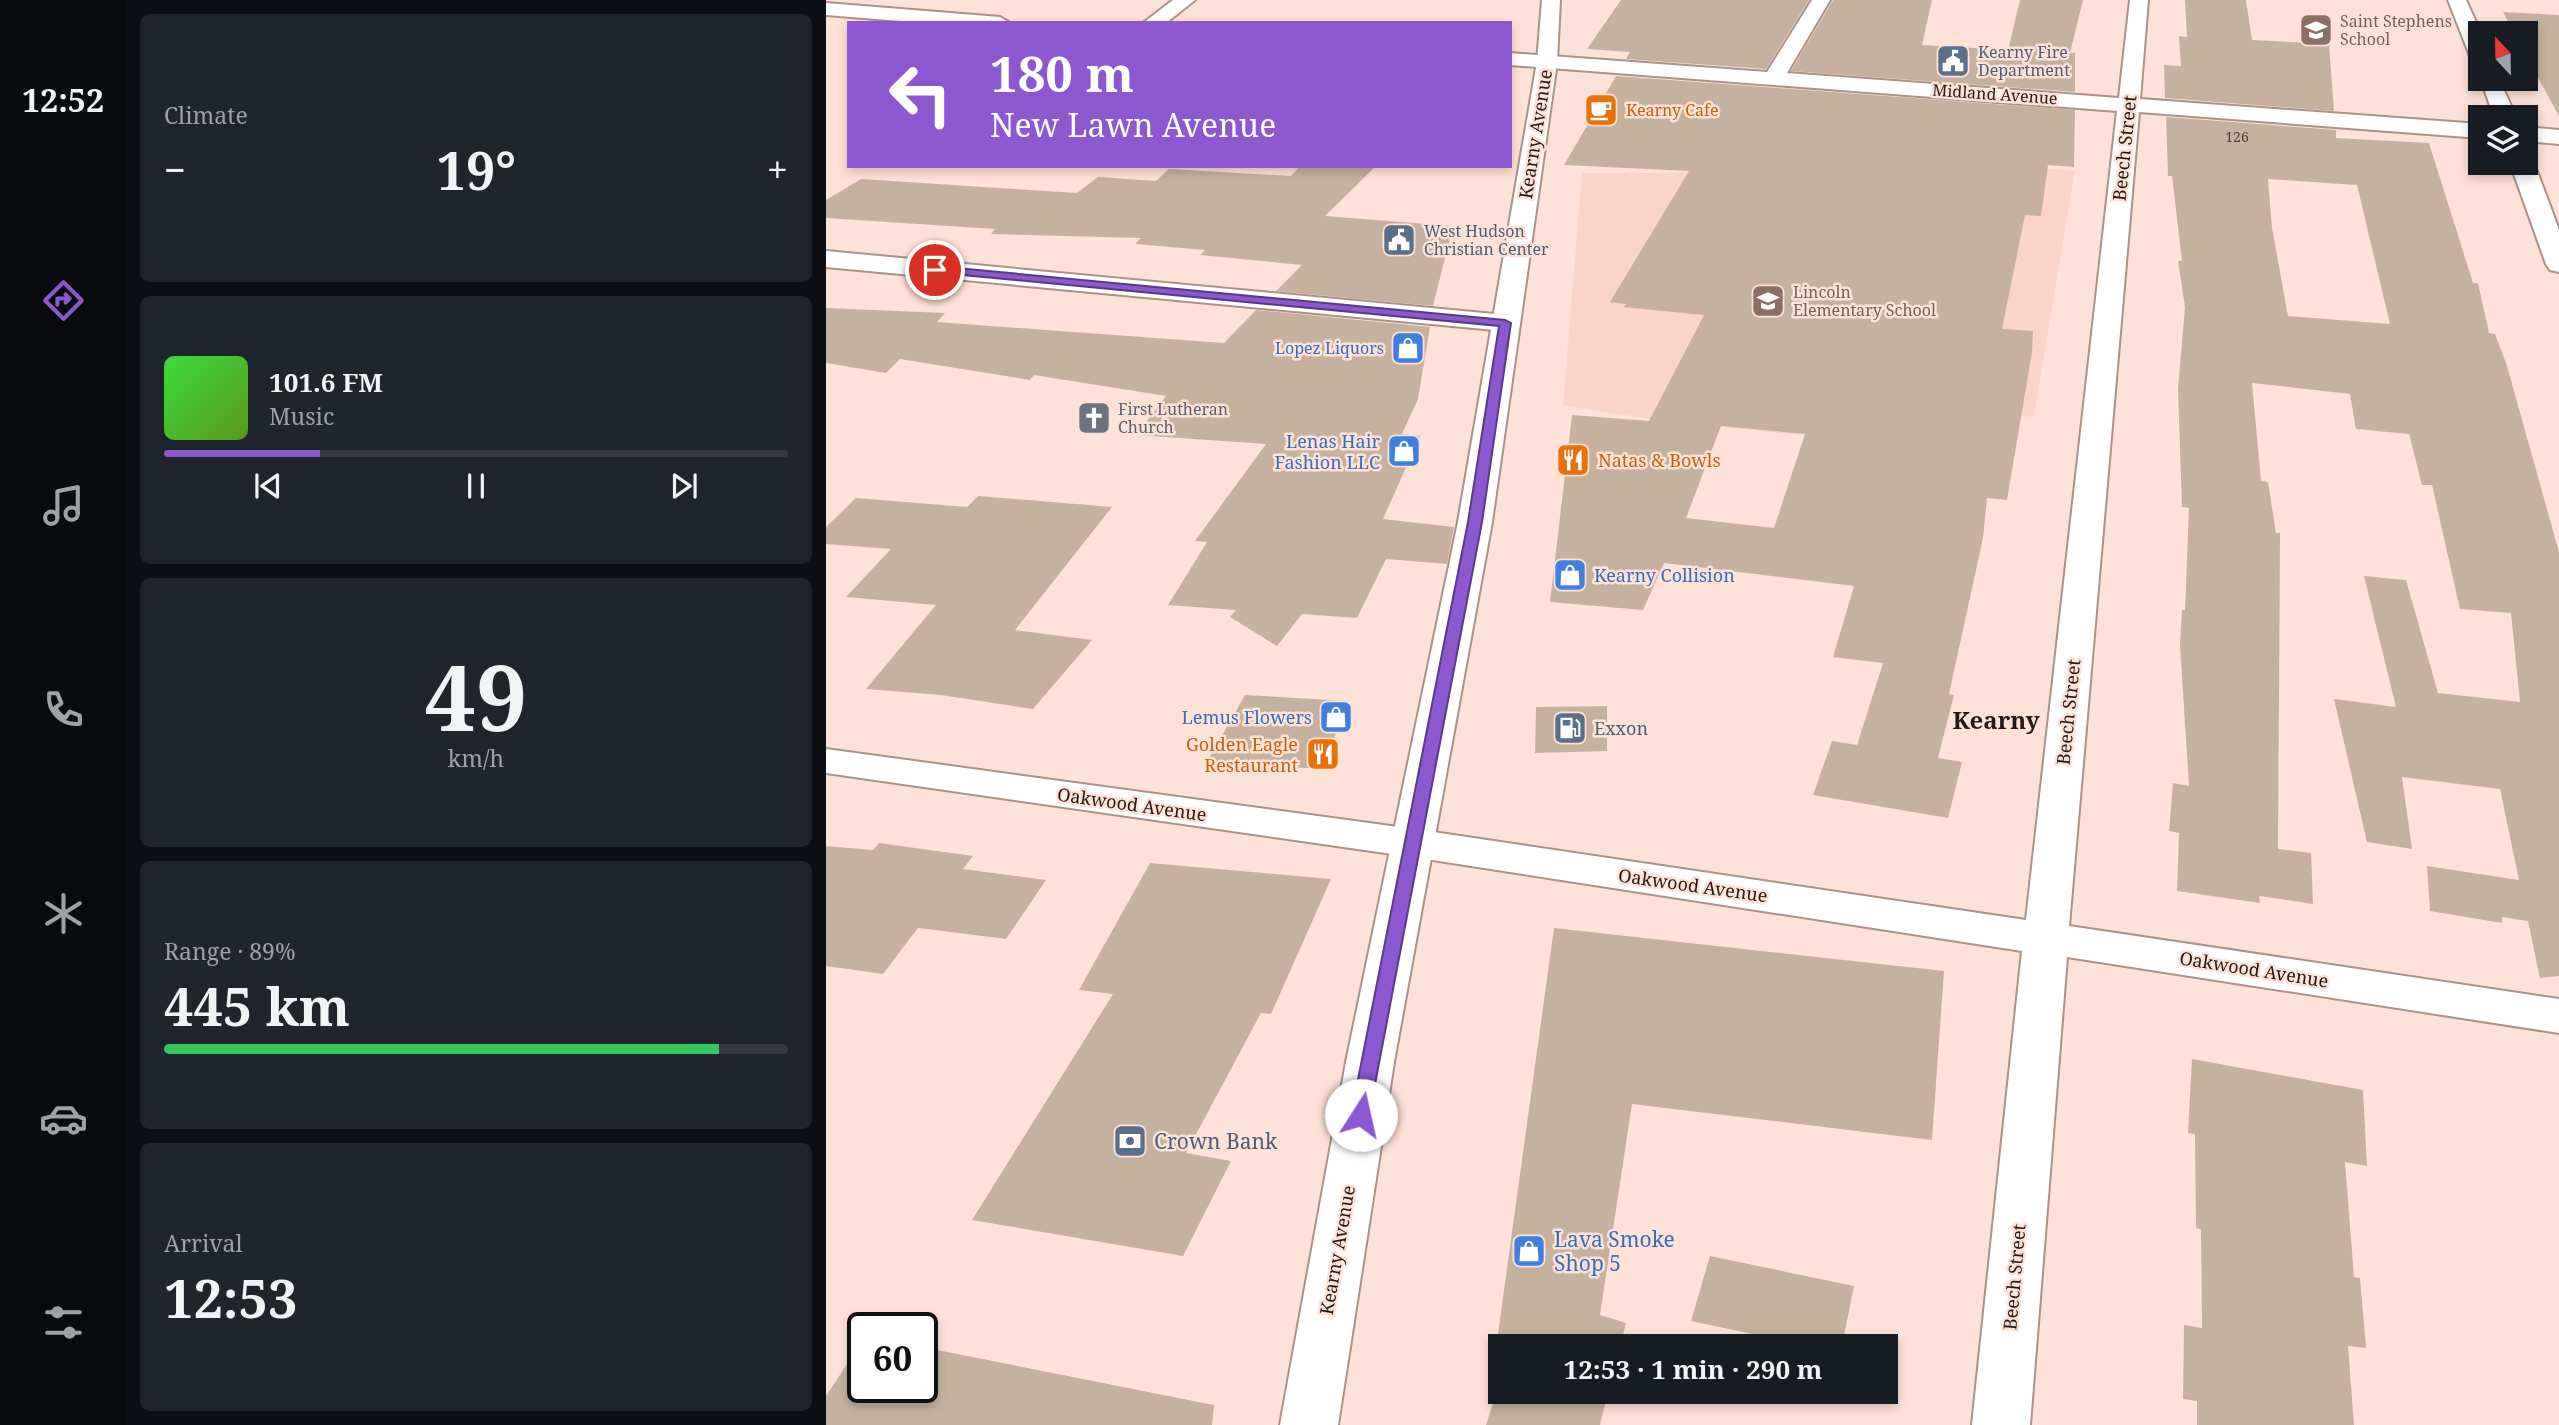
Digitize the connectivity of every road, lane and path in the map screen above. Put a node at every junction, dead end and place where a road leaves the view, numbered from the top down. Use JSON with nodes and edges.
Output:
{"nodes":[{"id":1,"x":834,"y":0,"type":"edge"},
{"id":2,"x":1186,"y":0,"type":"edge"},
{"id":3,"x":1551,"y":0,"type":"edge"},
{"id":4,"x":1821,"y":0,"type":"edge"},
{"id":5,"x":2139,"y":0,"type":"edge"},
{"id":6,"x":2457,"y":0,"type":"edge"},
{"id":7,"x":826,"y":4,"type":"edge"},
{"id":8,"x":826,"y":9,"type":"edge"},
{"id":9,"x":975,"y":21,"type":"edge"},
{"id":10,"x":1156,"y":21,"type":"edge"},
{"id":11,"x":2468,"y":27,"type":"edge"},
{"id":12,"x":1528,"y":61,"type":"edge"},
{"id":13,"x":1774,"y":77,"type":"junction"},
{"id":14,"x":2128,"y":104,"type":"junction"},
{"id":15,"x":2468,"y":130,"type":"edge"},
{"id":16,"x":2538,"y":135,"type":"edge"},
{"id":17,"x":2559,"y":137,"type":"edge"},
{"id":18,"x":2526,"y":175,"type":"edge"},
{"id":19,"x":826,"y":259,"type":"edge"},
{"id":20,"x":2559,"y":264,"type":"edge"},
{"id":21,"x":1505,"y":323,"type":"junction"},
{"id":22,"x":826,"y":761,"type":"edge"},
{"id":23,"x":1413,"y":843,"type":"junction"},
{"id":24,"x":2046,"y":937,"type":"junction"},
{"id":25,"x":2559,"y":1016,"type":"edge"},
{"id":26,"x":1309,"y":1425,"type":"edge"},
{"id":27,"x":2001,"y":1425,"type":"edge"}],
"edges":[{"from":1,"to":7,"type":"street"},
{"from":2,"to":10,"type":"street"},
{"from":3,"to":12,"type":"street","name":"Kearny Avenue"},
{"from":4,"to":13,"type":"street"},
{"from":5,"to":14,"type":"street","name":"Beech Street"},
{"from":6,"to":11,"type":"street"},
{"from":8,"to":9,"type":"street"},
{"from":12,"to":13,"type":"street","name":"Midland Avenue"},
{"from":12,"to":21,"type":"street","name":"Kearny Avenue"},
{"from":13,"to":14,"type":"street","name":"Midland Avenue"},
{"from":14,"to":15,"type":"street","name":"Midland Avenue"},
{"from":14,"to":24,"type":"street","name":"Beech Street"},
{"from":16,"to":17,"type":"street"},
{"from":18,"to":20,"type":"street"},
{"from":19,"to":21,"type":"street"},
{"from":21,"to":23,"type":"street","name":"Kearny Avenue"},
{"from":22,"to":23,"type":"street","name":"Oakwood Avenue"},
{"from":23,"to":24,"type":"street","name":"Oakwood Avenue"},
{"from":23,"to":26,"type":"street","name":"Kearny Avenue"},
{"from":24,"to":25,"type":"street","name":"Oakwood Avenue"},
{"from":24,"to":27,"type":"street","name":"Beech Street"}]}
